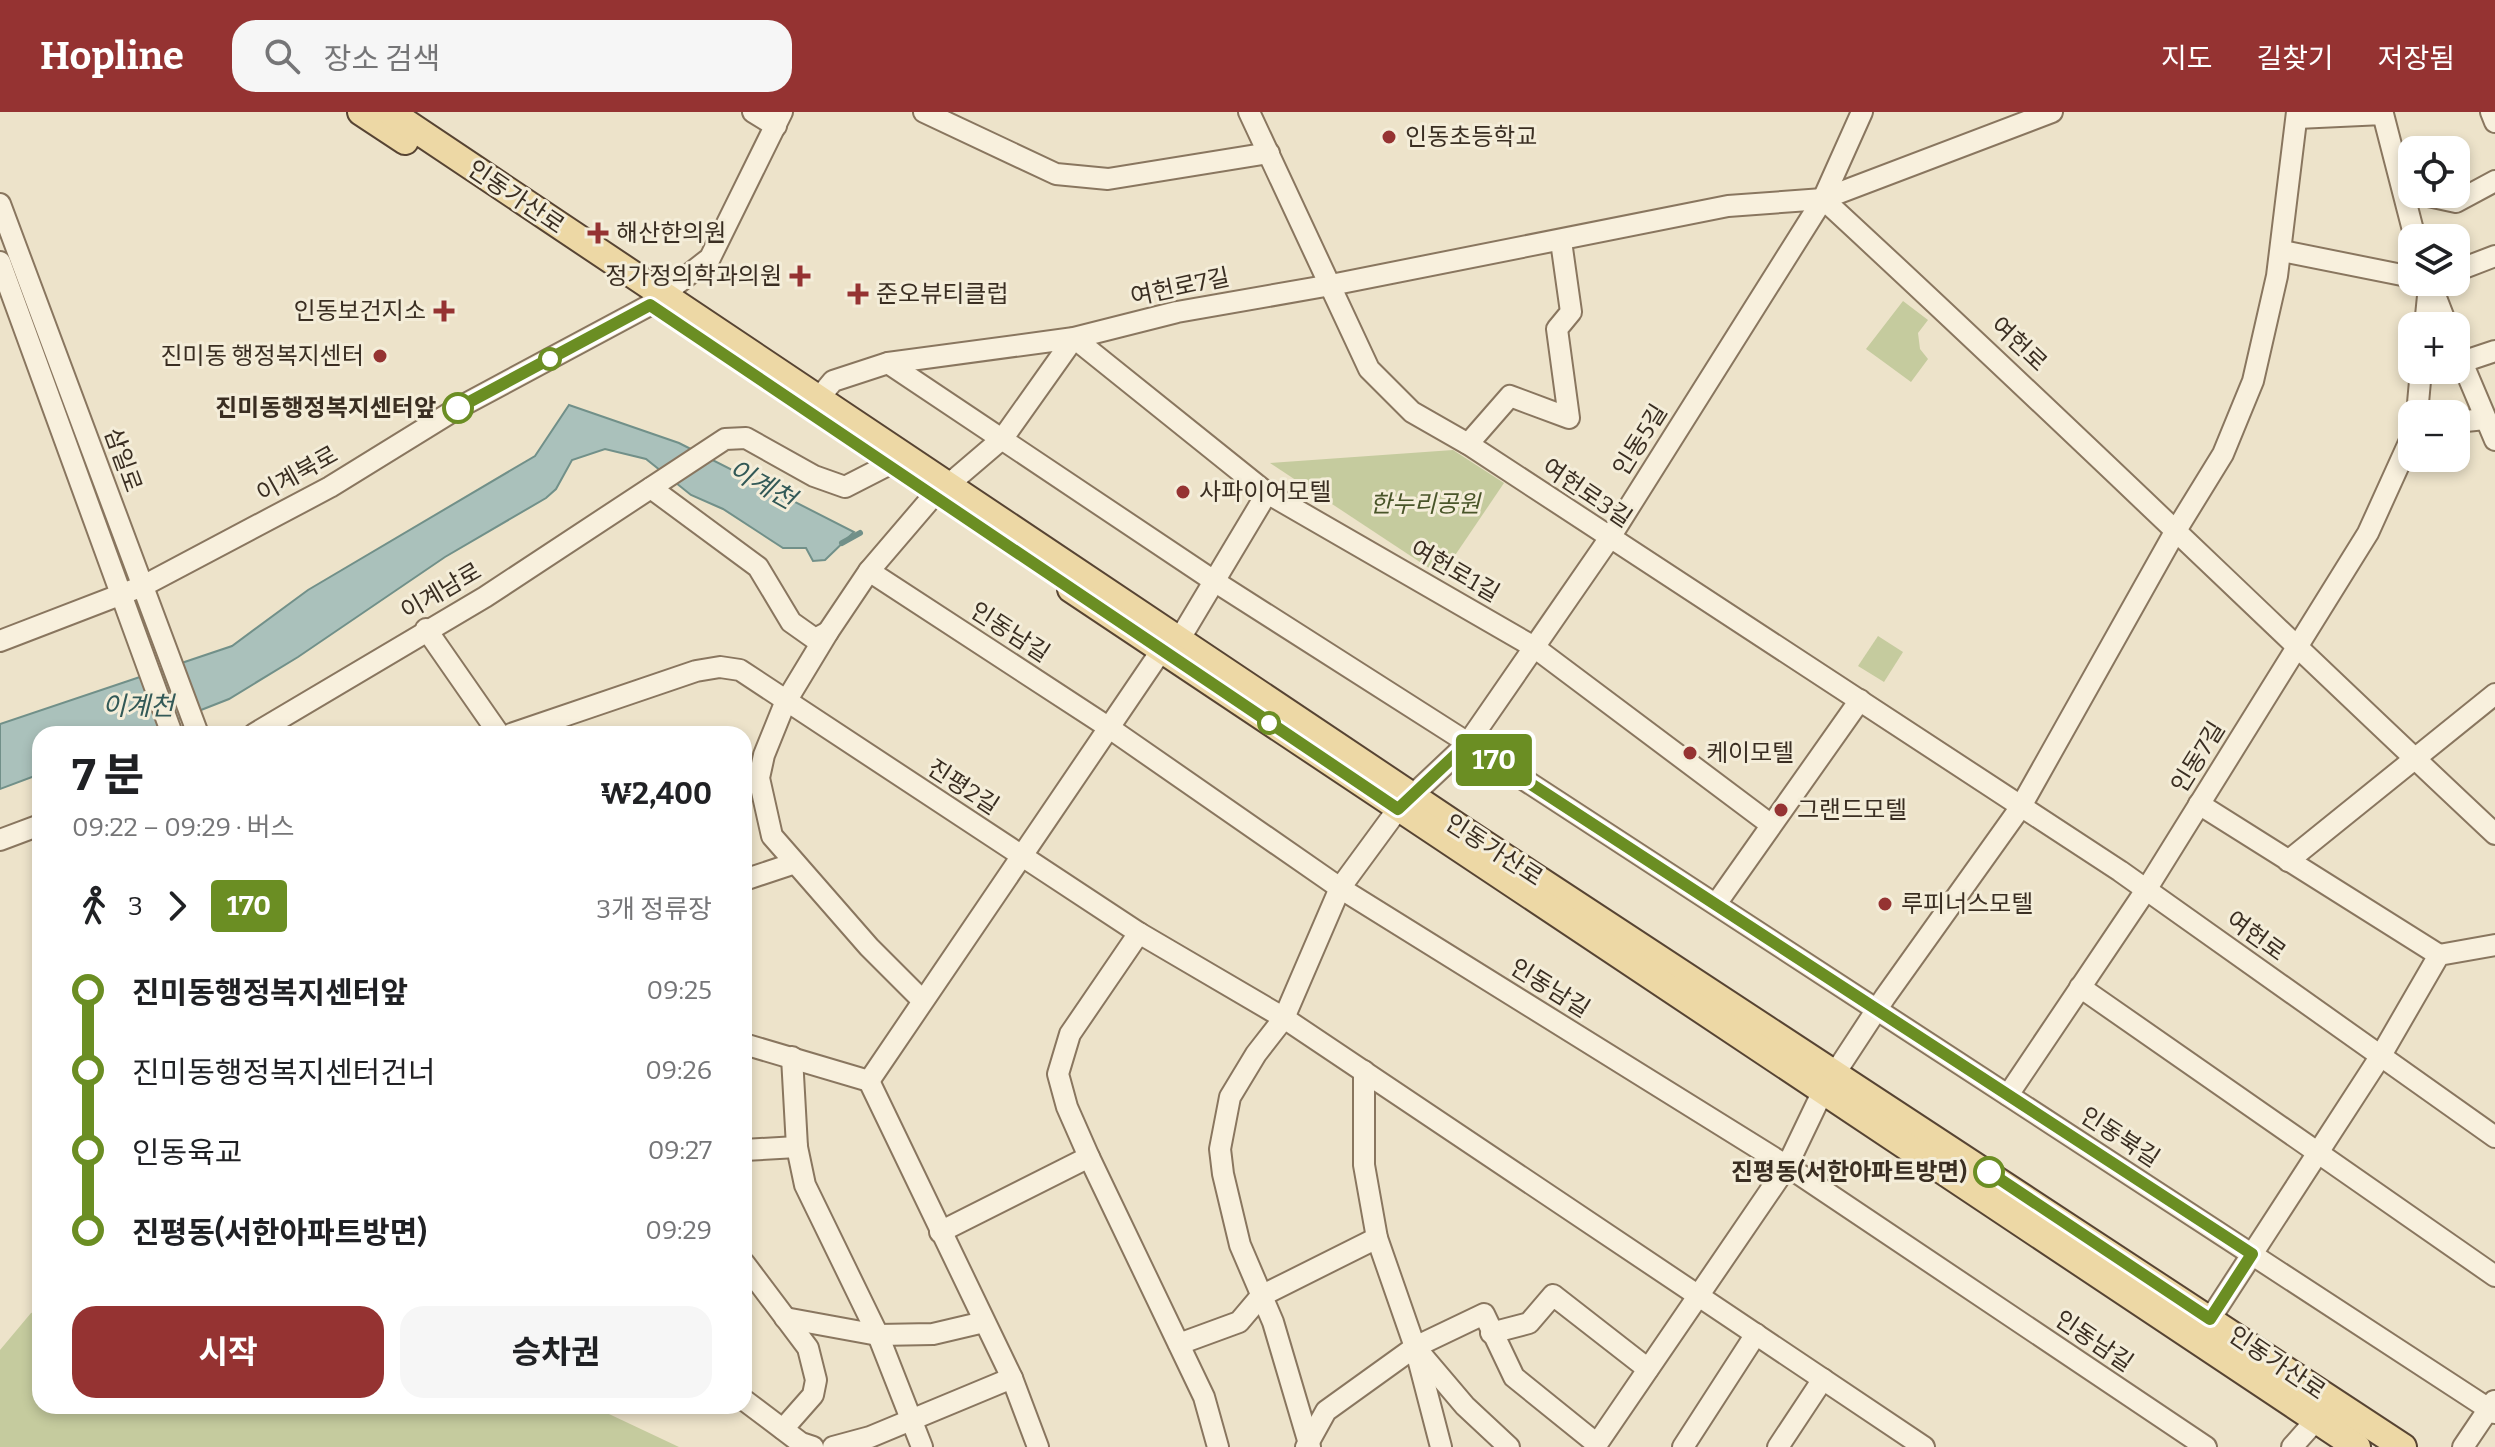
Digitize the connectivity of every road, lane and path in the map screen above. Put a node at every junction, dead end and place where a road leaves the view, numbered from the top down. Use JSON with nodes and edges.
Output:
{"nodes":[{"id":1,"x":361,"y":112,"type":"edge"},
{"id":2,"x":390,"y":112,"type":"edge"},
{"id":3,"x":753,"y":112,"type":"edge"},
{"id":4,"x":924,"y":112,"type":"edge"},
{"id":5,"x":1249,"y":112,"type":"edge"},
{"id":6,"x":1862,"y":112,"type":"edge"},
{"id":7,"x":2052,"y":112,"type":"edge"},
{"id":8,"x":2491,"y":112,"type":"edge"},
{"id":9,"x":2383,"y":113,"type":"edge"},
{"id":10,"x":2297,"y":115,"type":"edge"},
{"id":11,"x":779,"y":119,"type":"edge"},
{"id":12,"x":2495,"y":122,"type":"edge"},
{"id":13,"x":1269,"y":153,"type":"junction"},
{"id":14,"x":2398,"y":157,"type":"edge"},
{"id":15,"x":2495,"y":181,"type":"edge"},
{"id":16,"x":2470,"y":194,"type":"edge"},
{"id":17,"x":1823,"y":199,"type":"junction"},
{"id":18,"x":0,"y":204,"type":"edge"},
{"id":19,"x":1561,"y":241,"type":"junction"},
{"id":20,"x":2282,"y":251,"type":"junction"},
{"id":21,"x":2495,"y":256,"type":"edge"},
{"id":22,"x":0,"y":262,"type":"edge"},
{"id":23,"x":2470,"y":266,"type":"edge"},
{"id":24,"x":2398,"y":274,"type":"edge"},
{"id":25,"x":1331,"y":285,"type":"junction"},
{"id":26,"x":657,"y":301,"type":"junction"},
{"id":27,"x":1074,"y":338,"type":"junction"},
{"id":28,"x":2495,"y":351,"type":"edge"},
{"id":29,"x":2470,"y":354,"type":"edge"},
{"id":30,"x":888,"y":363,"type":"junction"},
{"id":31,"x":2470,"y":382,"type":"edge"},
{"id":32,"x":818,"y":399,"type":"junction"},
{"id":33,"x":2485,"y":419,"type":"junction"},
{"id":34,"x":2470,"y":421,"type":"edge"},
{"id":35,"x":1003,"y":438,"type":"junction"},
{"id":36,"x":2495,"y":440,"type":"edge"},
{"id":37,"x":1468,"y":444,"type":"junction"},
{"id":38,"x":888,"y":465,"type":"junction"},
{"id":39,"x":2398,"y":467,"type":"edge"},
{"id":40,"x":651,"y":488,"type":"junction"},
{"id":41,"x":941,"y":490,"type":"junction"},
{"id":42,"x":1267,"y":493,"type":"junction"},
{"id":43,"x":2175,"y":532,"type":"junction"},
{"id":44,"x":1609,"y":539,"type":"junction"},
{"id":45,"x":869,"y":571,"type":"junction"},
{"id":46,"x":1214,"y":581,"type":"junction"},
{"id":47,"x":143,"y":586,"type":"junction"},
{"id":48,"x":122,"y":596,"type":"junction"},
{"id":49,"x":426,"y":629,"type":"junction"},
{"id":50,"x":828,"y":632,"type":"junction"},
{"id":51,"x":0,"y":641,"type":"edge"},
{"id":52,"x":1170,"y":646,"type":"junction"},
{"id":53,"x":1534,"y":647,"type":"junction"},
{"id":54,"x":2297,"y":647,"type":"junction"},
{"id":55,"x":2495,"y":694,"type":"edge"},
{"id":56,"x":1860,"y":700,"type":"junction"},
{"id":57,"x":785,"y":703,"type":"junction"},
{"id":58,"x":169,"y":726,"type":"edge"},
{"id":59,"x":195,"y":726,"type":"edge"},
{"id":60,"x":267,"y":726,"type":"edge"},
{"id":61,"x":493,"y":726,"type":"edge"},
{"id":62,"x":534,"y":726,"type":"edge"},
{"id":63,"x":1108,"y":727,"type":"junction"},
{"id":64,"x":1468,"y":743,"type":"junction"},
{"id":65,"x":2417,"y":761,"type":"junction"},
{"id":66,"x":1405,"y":803,"type":"junction"},
{"id":67,"x":2199,"y":804,"type":"junction"},
{"id":68,"x":2020,"y":808,"type":"junction"},
{"id":69,"x":1770,"y":824,"type":"junction"},
{"id":70,"x":32,"y":828,"type":"edge"},
{"id":71,"x":2495,"y":834,"type":"edge"},
{"id":72,"x":0,"y":840,"type":"edge"},
{"id":73,"x":1023,"y":857,"type":"junction"},
{"id":74,"x":2288,"y":861,"type":"junction"},
{"id":75,"x":795,"y":863,"type":"junction"},
{"id":76,"x":752,"y":877,"type":"edge"},
{"id":77,"x":1340,"y":888,"type":"junction"},
{"id":78,"x":2146,"y":890,"type":"junction"},
{"id":79,"x":1716,"y":904,"type":"junction"},
{"id":80,"x":1139,"y":933,"type":"junction"},
{"id":81,"x":2495,"y":945,"type":"edge"},
{"id":82,"x":2439,"y":955,"type":"junction"},
{"id":83,"x":2080,"y":987,"type":"junction"},
{"id":84,"x":922,"y":1000,"type":"junction"},
{"id":85,"x":1878,"y":1010,"type":"junction"},
{"id":86,"x":1284,"y":1018,"type":"junction"},
{"id":87,"x":752,"y":1046,"type":"edge"},
{"id":88,"x":792,"y":1057,"type":"junction"},
{"id":89,"x":2380,"y":1057,"type":"junction"},
{"id":90,"x":1364,"y":1071,"type":"junction"},
{"id":91,"x":869,"y":1081,"type":"junction"},
{"id":92,"x":1829,"y":1083,"type":"junction"},
{"id":93,"x":2008,"y":1095,"type":"junction"},
{"id":94,"x":2495,"y":1137,"type":"edge"},
{"id":95,"x":797,"y":1147,"type":"junction"},
{"id":96,"x":752,"y":1150,"type":"edge"},
{"id":97,"x":2316,"y":1152,"type":"junction"},
{"id":98,"x":1089,"y":1157,"type":"junction"},
{"id":99,"x":1787,"y":1166,"type":"junction"},
{"id":100,"x":940,"y":1232,"type":"junction"},
{"id":101,"x":1377,"y":1238,"type":"junction"},
{"id":102,"x":2252,"y":1254,"type":"junction"},
{"id":103,"x":752,"y":1274,"type":"edge"},
{"id":104,"x":2495,"y":1276,"type":"edge"},
{"id":105,"x":1261,"y":1296,"type":"junction"},
{"id":106,"x":1698,"y":1296,"type":"junction"},
{"id":107,"x":785,"y":1318,"type":"junction"},
{"id":108,"x":2210,"y":1319,"type":"junction"},
{"id":109,"x":984,"y":1322,"type":"junction"},
{"id":110,"x":1488,"y":1324,"type":"junction"},
{"id":111,"x":1756,"y":1334,"type":"junction"},
{"id":112,"x":878,"y":1335,"type":"junction"},
{"id":113,"x":1179,"y":1344,"type":"junction"},
{"id":114,"x":1415,"y":1347,"type":"junction"},
{"id":115,"x":1648,"y":1369,"type":"junction"},
{"id":116,"x":1012,"y":1378,"type":"junction"},
{"id":117,"x":1823,"y":1379,"type":"junction"},
{"id":118,"x":752,"y":1406,"type":"edge"},
{"id":119,"x":2493,"y":1407,"type":"edge"},
{"id":120,"x":909,"y":1418,"type":"junction"},
{"id":121,"x":2316,"y":1420,"type":"junction"},
{"id":122,"x":783,"y":1429,"type":"junction"},
{"id":123,"x":1900,"y":1440,"type":"edge"},
{"id":124,"x":1780,"y":1445,"type":"edge"},
{"id":125,"x":1309,"y":1446,"type":"edge"},
{"id":126,"x":1596,"y":1446,"type":"edge"},
{"id":127,"x":813,"y":1447,"type":"edge"},
{"id":128,"x":833,"y":1447,"type":"edge"},
{"id":129,"x":922,"y":1447,"type":"edge"},
{"id":130,"x":1038,"y":1447,"type":"edge"},
{"id":131,"x":1218,"y":1447,"type":"edge"},
{"id":132,"x":1441,"y":1447,"type":"edge"},
{"id":133,"x":1509,"y":1447,"type":"edge"},
{"id":134,"x":1683,"y":1447,"type":"edge"},
{"id":135,"x":1924,"y":1447,"type":"edge"},
{"id":136,"x":2206,"y":1447,"type":"edge"},
{"id":137,"x":2292,"y":1447,"type":"edge"},
{"id":138,"x":2357,"y":1447,"type":"edge"},
{"id":139,"x":2403,"y":1447,"type":"edge"},
{"id":140,"x":2463,"y":1447,"type":"edge"}],
"edges":[{"from":1,"to":26,"type":"main road","name":"인동가산로"},
{"from":2,"to":26,"type":"main road","name":"인동가산로"},
{"from":3,"to":11,"type":"street"},
{"from":4,"to":13,"type":"street"},
{"from":5,"to":13,"type":"street","name":"여헌로3길"},
{"from":6,"to":17,"type":"street","name":"인동5길"},
{"from":7,"to":17,"type":"street","name":"여헌로7길"},
{"from":8,"to":12,"type":"street"},
{"from":9,"to":10,"type":"street"},
{"from":9,"to":14,"type":"street"},
{"from":10,"to":20,"type":"street"},
{"from":11,"to":26,"type":"street","name":"이계북로"},
{"from":13,"to":25,"type":"street","name":"여헌로3길"},
{"from":15,"to":16,"type":"street"},
{"from":17,"to":19,"type":"street","name":"여헌로7길"},
{"from":17,"to":43,"type":"street","name":"여헌로"},
{"from":17,"to":44,"type":"street","name":"인동5길"},
{"from":18,"to":47,"type":"street","name":"삼일로"},
{"from":19,"to":25,"type":"street","name":"여헌로7길"},
{"from":19,"to":37,"type":"street"},
{"from":20,"to":24,"type":"street"},
{"from":20,"to":43,"type":"street"},
{"from":21,"to":23,"type":"street"},
{"from":22,"to":48,"type":"street","name":"삼일로"},
{"from":25,"to":27,"type":"street","name":"여헌로7길"},
{"from":25,"to":37,"type":"street","name":"여헌로3길"},
{"from":26,"to":32,"type":"main road","name":"인동가산로"},
{"from":26,"to":38,"type":"main road","name":"인동가산로"},
{"from":26,"to":47,"type":"street","name":"이계북로"},
{"from":27,"to":30,"type":"street","name":"여헌로7길"},
{"from":27,"to":35,"type":"street"},
{"from":27,"to":42,"type":"street","name":"여헌로1길"},
{"from":28,"to":29,"type":"street"},
{"from":30,"to":32,"type":"street","name":"여헌로7길"},
{"from":30,"to":35,"type":"street","name":"인동북길"},
{"from":31,"to":33,"type":"street"},
{"from":32,"to":41,"type":"main road","name":"인동가산로"},
{"from":33,"to":34,"type":"street"},
{"from":33,"to":36,"type":"street"},
{"from":35,"to":41,"type":"street"},
{"from":35,"to":46,"type":"street","name":"인동북길"},
{"from":37,"to":44,"type":"street","name":"여헌로3길"},
{"from":38,"to":40,"type":"street","name":"이계남로"},
{"from":38,"to":41,"type":"main road","name":"인동가산로"},
{"from":39,"to":54,"type":"street","name":"인동7길"},
{"from":40,"to":49,"type":"street","name":"이계남로"},
{"from":40,"to":50,"type":"street"},
{"from":41,"to":45,"type":"street"},
{"from":41,"to":52,"type":"main road","name":"인동가산로"},
{"from":42,"to":46,"type":"street"},
{"from":42,"to":53,"type":"street","name":"여헌로1길"},
{"from":43,"to":54,"type":"street","name":"여헌로"},
{"from":43,"to":68,"type":"street"},
{"from":44,"to":53,"type":"street","name":"인동5길"},
{"from":44,"to":56,"type":"street","name":"여헌로3길"},
{"from":45,"to":50,"type":"street"},
{"from":45,"to":63,"type":"street","name":"인동남길"},
{"from":46,"to":52,"type":"street"},
{"from":46,"to":64,"type":"street","name":"인동북길"},
{"from":47,"to":48,"type":"street","name":"이계북로"},
{"from":47,"to":59,"type":"street","name":"삼일로"},
{"from":48,"to":51,"type":"street","name":"이계북로"},
{"from":48,"to":58,"type":"street","name":"삼일로"},
{"from":49,"to":60,"type":"street","name":"이계남로"},
{"from":49,"to":61,"type":"street"},
{"from":50,"to":57,"type":"street"},
{"from":52,"to":63,"type":"street"},
{"from":52,"to":66,"type":"main road","name":"인동가산로"},
{"from":53,"to":64,"type":"street","name":"인동5길"},
{"from":53,"to":69,"type":"street","name":"여헌로1길"},
{"from":54,"to":65,"type":"street","name":"여헌로"},
{"from":54,"to":67,"type":"street","name":"인동7길"},
{"from":55,"to":65,"type":"street"},
{"from":56,"to":68,"type":"street","name":"여헌로3길"},
{"from":56,"to":69,"type":"street"},
{"from":57,"to":62,"type":"street","name":"진평2길"},
{"from":57,"to":73,"type":"street","name":"진평2길"},
{"from":57,"to":75,"type":"street"},
{"from":63,"to":73,"type":"street"},
{"from":63,"to":77,"type":"street","name":"인동남길"},
{"from":64,"to":66,"type":"street","name":"인동5길"},
{"from":64,"to":79,"type":"street","name":"인동북길"},
{"from":65,"to":71,"type":"street","name":"여헌로"},
{"from":65,"to":74,"type":"street"},
{"from":66,"to":77,"type":"street","name":"인동5길"},
{"from":66,"to":92,"type":"main road","name":"인동가산로"},
{"from":67,"to":74,"type":"street"},
{"from":67,"to":78,"type":"street","name":"인동7길"},
{"from":68,"to":78,"type":"street","name":"여헌로"},
{"from":68,"to":85,"type":"street"},
{"from":69,"to":79,"type":"street"},
{"from":70,"to":72,"type":"street"},
{"from":73,"to":80,"type":"street","name":"진평2길"},
{"from":73,"to":84,"type":"street"},
{"from":74,"to":82,"type":"street"},
{"from":75,"to":76,"type":"street"},
{"from":75,"to":84,"type":"street"},
{"from":77,"to":86,"type":"street","name":"인동5길"},
{"from":77,"to":99,"type":"street","name":"인동남길"},
{"from":78,"to":83,"type":"street","name":"인동7길"},
{"from":78,"to":89,"type":"street","name":"여헌로"},
{"from":79,"to":85,"type":"street","name":"인동북길"},
{"from":80,"to":86,"type":"street","name":"진평2길"},
{"from":80,"to":98,"type":"street"},
{"from":81,"to":82,"type":"street"},
{"from":82,"to":89,"type":"street"},
{"from":83,"to":93,"type":"street","name":"인동7길"},
{"from":83,"to":97,"type":"street"},
{"from":84,"to":91,"type":"street"},
{"from":85,"to":92,"type":"street"},
{"from":85,"to":93,"type":"street","name":"인동북길"},
{"from":86,"to":90,"type":"street","name":"진평2길"},
{"from":86,"to":105,"type":"street","name":"인동5길"},
{"from":87,"to":88,"type":"street"},
{"from":88,"to":91,"type":"street"},
{"from":88,"to":95,"type":"street"},
{"from":89,"to":94,"type":"street","name":"여헌로"},
{"from":89,"to":97,"type":"street"},
{"from":90,"to":101,"type":"street"},
{"from":90,"to":106,"type":"street","name":"진평2길"},
{"from":91,"to":100,"type":"street"},
{"from":92,"to":99,"type":"street"},
{"from":92,"to":108,"type":"main road","name":"인동가산로"},
{"from":92,"to":121,"type":"main road","name":"인동가산로"},
{"from":93,"to":102,"type":"street","name":"인동북길"},
{"from":95,"to":96,"type":"street"},
{"from":95,"to":112,"type":"street"},
{"from":97,"to":102,"type":"street"},
{"from":97,"to":104,"type":"street"},
{"from":98,"to":100,"type":"street"},
{"from":98,"to":113,"type":"street"},
{"from":99,"to":106,"type":"street"},
{"from":99,"to":136,"type":"street","name":"인동남길"},
{"from":100,"to":109,"type":"street"},
{"from":101,"to":105,"type":"street"},
{"from":101,"to":114,"type":"street"},
{"from":102,"to":108,"type":"street"},
{"from":102,"to":119,"type":"street","name":"인동북길"},
{"from":103,"to":107,"type":"street"},
{"from":105,"to":113,"type":"street"},
{"from":105,"to":125,"type":"street","name":"인동5길"},
{"from":106,"to":111,"type":"street","name":"진평2길"},
{"from":106,"to":115,"type":"street"},
{"from":107,"to":112,"type":"street"},
{"from":107,"to":122,"type":"street"},
{"from":108,"to":139,"type":"main road","name":"인동가산로"},
{"from":109,"to":112,"type":"street"},
{"from":109,"to":116,"type":"street"},
{"from":110,"to":114,"type":"street"},
{"from":110,"to":115,"type":"street"},
{"from":110,"to":126,"type":"street"},
{"from":111,"to":117,"type":"street","name":"진평2길"},
{"from":111,"to":134,"type":"street"},
{"from":112,"to":120,"type":"street"},
{"from":113,"to":131,"type":"street"},
{"from":114,"to":125,"type":"street"},
{"from":114,"to":132,"type":"street"},
{"from":114,"to":133,"type":"street"},
{"from":115,"to":126,"type":"street"},
{"from":116,"to":120,"type":"street"},
{"from":116,"to":130,"type":"street"},
{"from":117,"to":123,"type":"street","name":"진평2길"},
{"from":117,"to":124,"type":"street"},
{"from":118,"to":122,"type":"street"},
{"from":119,"to":140,"type":"street"},
{"from":120,"to":128,"type":"street"},
{"from":120,"to":129,"type":"street"},
{"from":121,"to":137,"type":"street"},
{"from":121,"to":138,"type":"main road","name":"인동가산로"},
{"from":122,"to":127,"type":"street"},
{"from":123,"to":135,"type":"street","name":"진평2길"}]}
